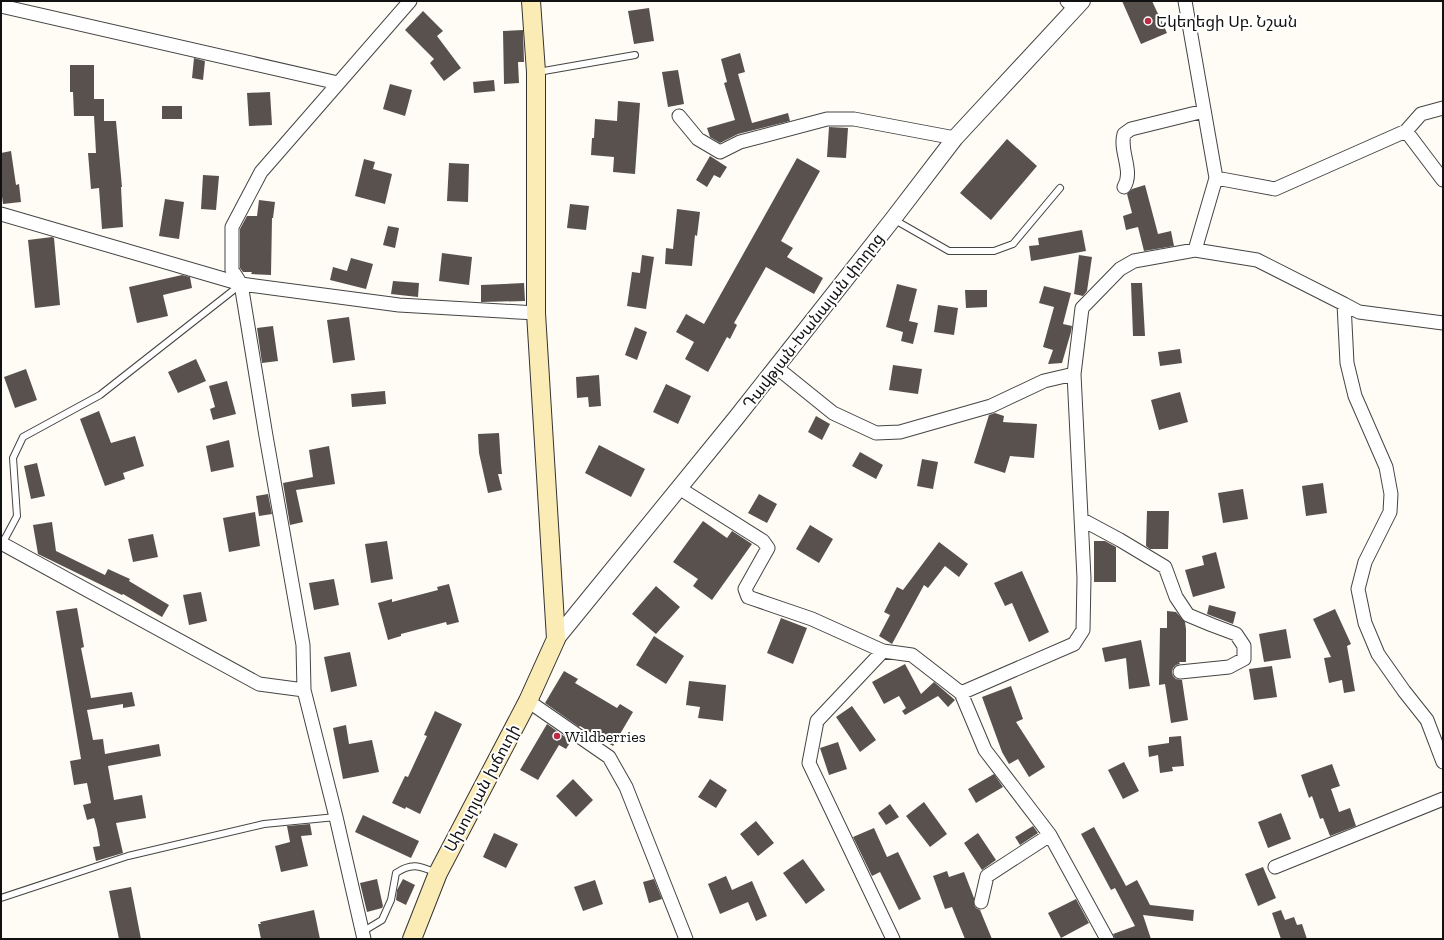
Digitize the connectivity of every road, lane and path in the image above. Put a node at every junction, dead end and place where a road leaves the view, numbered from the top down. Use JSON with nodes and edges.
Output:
{"nodes":[{"id":1,"x":410,"y":1,"type":"edge"},
{"id":2,"x":531,"y":1,"type":"edge"},
{"id":3,"x":1185,"y":1,"type":"edge"},
{"id":4,"x":1075,"y":3,"type":"edge"},
{"id":5,"x":1,"y":6,"type":"edge"},
{"id":6,"x":635,"y":55,"type":"dead end"},
{"id":7,"x":536,"y":72,"type":"junction"},
{"id":8,"x":338,"y":83,"type":"junction"},
{"id":9,"x":1443,"y":108,"type":"edge"},
{"id":10,"x":1204,"y":111,"type":"junction"},
{"id":11,"x":679,"y":116,"type":"dead end"},
{"id":12,"x":1406,"y":131,"type":"junction"},
{"id":13,"x":955,"y":138,"type":"junction"},
{"id":14,"x":1216,"y":178,"type":"junction"},
{"id":15,"x":1443,"y":180,"type":"edge"},
{"id":16,"x":1124,"y":187,"type":"dead end"},
{"id":17,"x":1060,"y":188,"type":"dead end"},
{"id":18,"x":1,"y":214,"type":"edge"},
{"id":19,"x":893,"y":219,"type":"junction"},
{"id":20,"x":1195,"y":250,"type":"junction"},
{"id":21,"x":241,"y":284,"type":"junction"},
{"id":22,"x":1344,"y":304,"type":"junction"},
{"id":23,"x":536,"y":313,"type":"junction"},
{"id":24,"x":1443,"y":323,"type":"edge"},
{"id":25,"x":776,"y":367,"type":"junction"},
{"id":26,"x":1074,"y":374,"type":"junction"},
{"id":27,"x":679,"y":488,"type":"junction"},
{"id":28,"x":1081,"y":519,"type":"junction"},
{"id":29,"x":2,"y":544,"type":"edge"},
{"id":30,"x":556,"y":639,"type":"junction"},
{"id":31,"x":882,"y":650,"type":"junction"},
{"id":32,"x":1180,"y":672,"type":"dead end"},
{"id":33,"x":304,"y":690,"type":"junction"},
{"id":34,"x":961,"y":693,"type":"junction"},
{"id":35,"x":528,"y":701,"type":"junction"},
{"id":36,"x":1443,"y":762,"type":"edge"},
{"id":37,"x":1443,"y":800,"type":"edge"},
{"id":38,"x":336,"y":817,"type":"junction"},
{"id":39,"x":1050,"y":835,"type":"junction"},
{"id":40,"x":1275,"y":867,"type":"dead end"},
{"id":41,"x":438,"y":873,"type":"junction"},
{"id":42,"x":1,"y":898,"type":"edge"},
{"id":43,"x":981,"y":902,"type":"dead end"},
{"id":44,"x":363,"y":936,"type":"edge"},
{"id":45,"x":412,"y":939,"type":"edge"},
{"id":46,"x":686,"y":939,"type":"edge"},
{"id":47,"x":893,"y":939,"type":"edge"},
{"id":48,"x":1107,"y":939,"type":"edge"}],
"edges":[{"from":1,"to":8,"type":"street"},
{"from":2,"to":7,"type":"main road"},
{"from":3,"to":10,"type":"street"},
{"from":4,"to":13,"type":"street","name":"Դավթյան-Խանայան փողոց"},
{"from":5,"to":8,"type":"street"},
{"from":6,"to":7,"type":"lane"},
{"from":7,"to":23,"type":"main road"},
{"from":8,"to":21,"type":"street"},
{"from":9,"to":12,"type":"street"},
{"from":10,"to":14,"type":"street"},
{"from":10,"to":16,"type":"street"},
{"from":11,"to":13,"type":"street"},
{"from":12,"to":14,"type":"street"},
{"from":12,"to":15,"type":"street"},
{"from":13,"to":19,"type":"street","name":"Դավթյան-Խանայան փողոց"},
{"from":14,"to":20,"type":"street"},
{"from":17,"to":19,"type":"lane"},
{"from":18,"to":21,"type":"street"},
{"from":19,"to":25,"type":"street","name":"Դավթյան-Խանայան փողոց"},
{"from":20,"to":22,"type":"street"},
{"from":20,"to":26,"type":"street"},
{"from":21,"to":23,"type":"street"},
{"from":21,"to":29,"type":"lane"},
{"from":21,"to":33,"type":"street"},
{"from":22,"to":24,"type":"street"},
{"from":22,"to":36,"type":"street"},
{"from":23,"to":30,"type":"main road"},
{"from":25,"to":26,"type":"street"},
{"from":25,"to":27,"type":"street","name":"Դավթյան-Խանայան փողոց"},
{"from":26,"to":28,"type":"street"},
{"from":27,"to":30,"type":"street","name":"Դավթյան-Խանայան փողոց"},
{"from":27,"to":31,"type":"street"},
{"from":28,"to":32,"type":"street"},
{"from":28,"to":34,"type":"street"},
{"from":29,"to":33,"type":"street"},
{"from":30,"to":35,"type":"main road","name":"Ախուրյան խճուղի"},
{"from":31,"to":34,"type":"street"},
{"from":31,"to":47,"type":"street"},
{"from":33,"to":38,"type":"street"},
{"from":34,"to":39,"type":"street"},
{"from":35,"to":41,"type":"main road","name":"Ախուրյան խճուղի"},
{"from":35,"to":46,"type":"street"},
{"from":37,"to":40,"type":"street"},
{"from":38,"to":42,"type":"lane"},
{"from":38,"to":44,"type":"street"},
{"from":39,"to":43,"type":"street"},
{"from":39,"to":48,"type":"street"},
{"from":41,"to":44,"type":"lane"},
{"from":41,"to":45,"type":"main road","name":"Ախուրյան խճուղի"}]}
